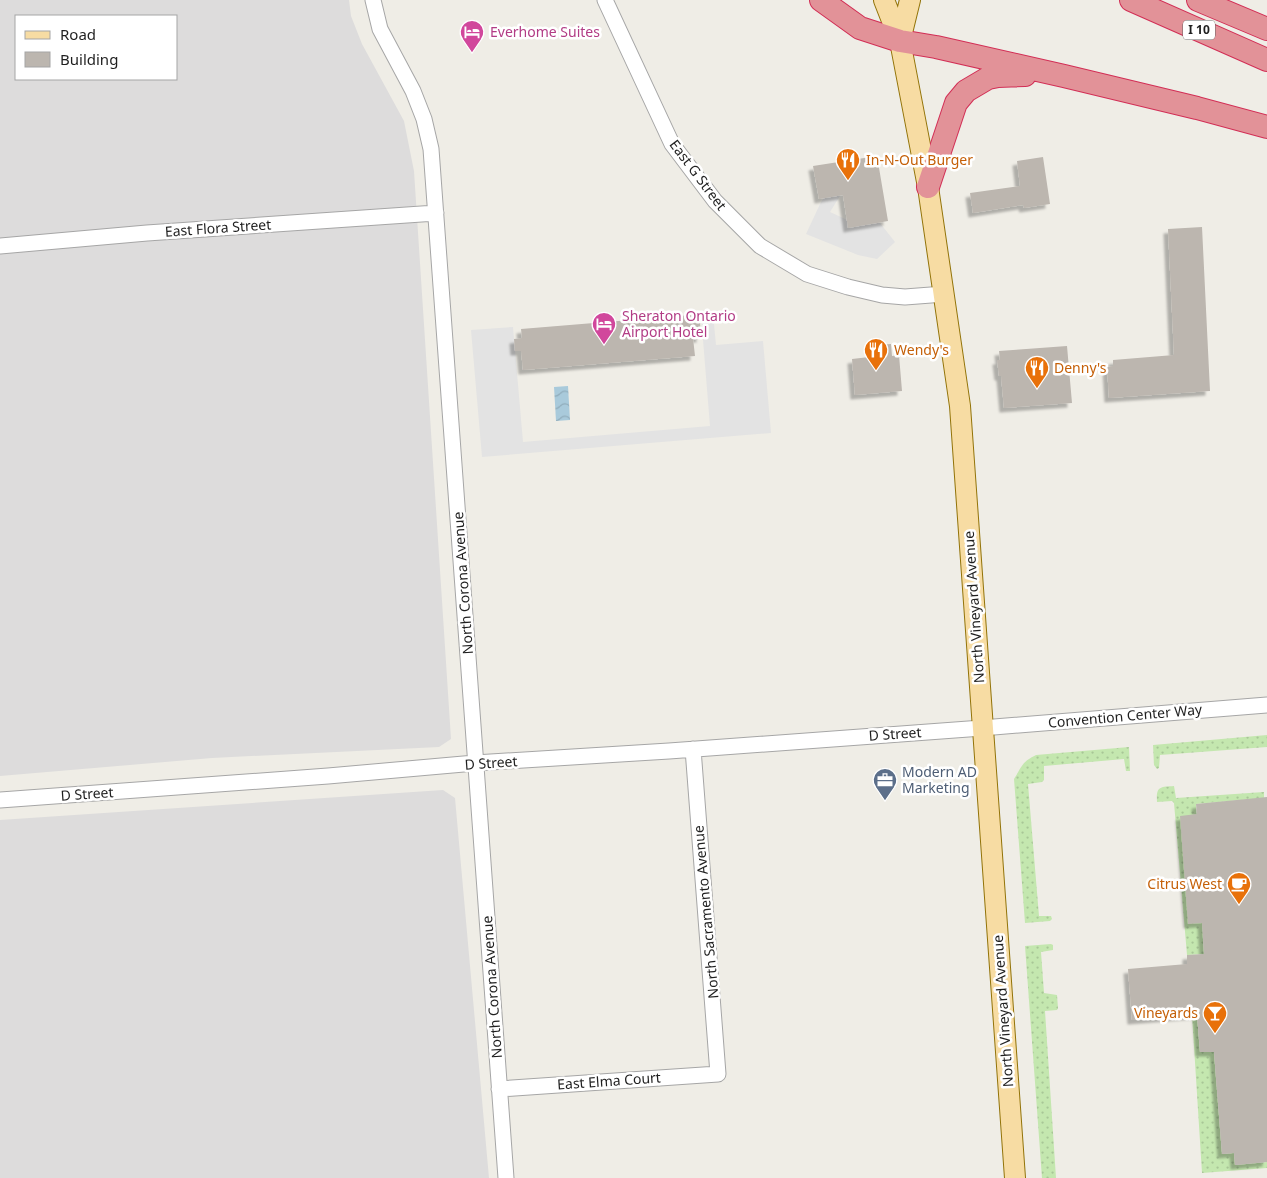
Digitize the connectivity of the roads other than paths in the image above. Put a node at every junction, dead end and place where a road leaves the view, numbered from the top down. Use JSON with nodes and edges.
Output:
{"nodes":[{"id":1,"x":373,"y":0,"type":"edge"},
{"id":2,"x":605,"y":0,"type":"edge"},
{"id":3,"x":821,"y":0,"type":"edge"},
{"id":4,"x":884,"y":0,"type":"edge"},
{"id":5,"x":910,"y":0,"type":"edge"},
{"id":6,"x":1131,"y":0,"type":"edge"},
{"id":7,"x":1198,"y":0,"type":"edge"},
{"id":8,"x":1267,"y":30,"type":"edge"},
{"id":9,"x":900,"y":41,"type":"junction"},
{"id":10,"x":1267,"y":60,"type":"edge"},
{"id":11,"x":1064,"y":76,"type":"junction"},
{"id":12,"x":1267,"y":127,"type":"edge"},
{"id":13,"x":928,"y":186,"type":"junction"},
{"id":14,"x":436,"y":213,"type":"junction"},
{"id":15,"x":0,"y":246,"type":"edge"},
{"id":16,"x":944,"y":294,"type":"junction"},
{"id":17,"x":1267,"y":705,"type":"edge"},
{"id":18,"x":982,"y":728,"type":"junction"},
{"id":19,"x":693,"y":750,"type":"junction"},
{"id":20,"x":475,"y":763,"type":"junction"},
{"id":21,"x":0,"y":800,"type":"edge"},
{"id":22,"x":718,"y":1074,"type":"joint"},
{"id":23,"x":500,"y":1089,"type":"junction"},
{"id":24,"x":506,"y":1178,"type":"edge"},
{"id":25,"x":1015,"y":1178,"type":"edge"}],
"edges":[{"from":1,"to":14,"type":"street","name":"North Corona Avenue"},
{"from":2,"to":16,"type":"street","name":"East G Street"},
{"from":3,"to":9,"type":"highway"},
{"from":4,"to":9,"type":"main road","name":"North Vineyard Avenue"},
{"from":5,"to":9,"type":"main road","name":"North Vineyard Avenue"},
{"from":6,"to":10,"type":"highway","number":"I 10"},
{"from":7,"to":8,"type":"highway"},
{"from":9,"to":11,"type":"highway"},
{"from":9,"to":13,"type":"main road","name":"North Vineyard Avenue"},
{"from":11,"to":12,"type":"highway"},
{"from":11,"to":13,"type":"highway"},
{"from":13,"to":16,"type":"main road","name":"North Vineyard Avenue"},
{"from":14,"to":15,"type":"street","name":"East Flora Street"},
{"from":14,"to":20,"type":"street","name":"North Corona Avenue"},
{"from":16,"to":18,"type":"main road","name":"North Vineyard Avenue"},
{"from":17,"to":18,"type":"street","name":"Convention Center Way"},
{"from":18,"to":19,"type":"street","name":"D Street"},
{"from":18,"to":25,"type":"main road","name":"North Vineyard Avenue"},
{"from":19,"to":20,"type":"street","name":"D Street"},
{"from":19,"to":22,"type":"street","name":"North Sacramento Avenue"},
{"from":20,"to":21,"type":"street","name":"D Street"},
{"from":20,"to":23,"type":"street","name":"North Corona Avenue"},
{"from":22,"to":23,"type":"street","name":"East Elma Court"},
{"from":23,"to":24,"type":"street","name":"North Corona Avenue"}]}
